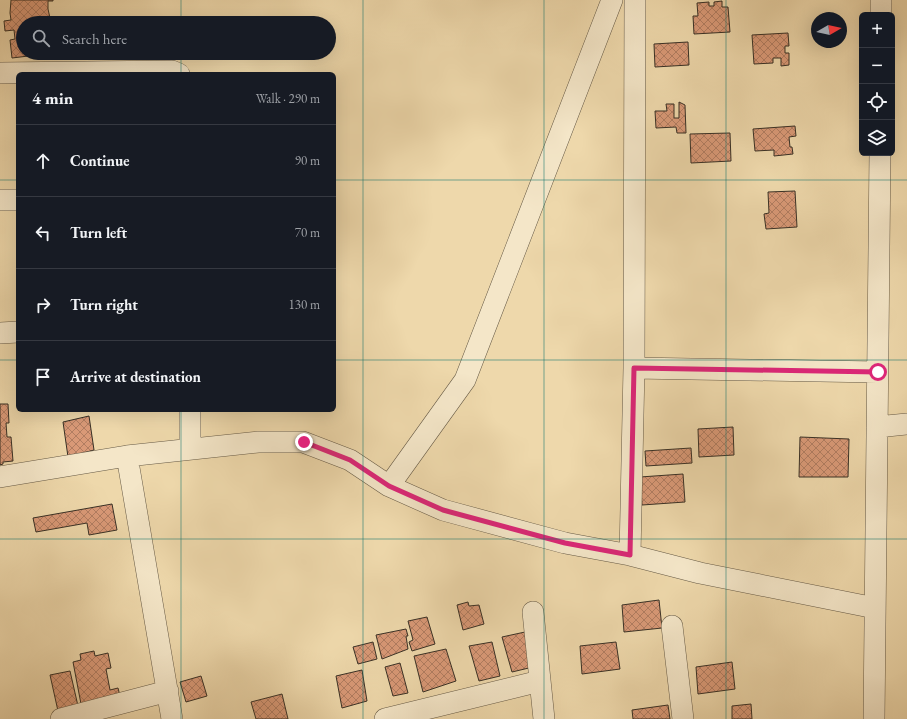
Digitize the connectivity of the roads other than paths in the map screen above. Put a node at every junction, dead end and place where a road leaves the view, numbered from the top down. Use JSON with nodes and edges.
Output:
{"nodes":[{"id":1,"x":612,"y":0,"type":"edge"},
{"id":2,"x":635,"y":0,"type":"edge"},
{"id":3,"x":881,"y":0,"type":"edge"},
{"id":4,"x":881,"y":12,"type":"edge"},
{"id":5,"x":86,"y":72,"type":"edge"},
{"id":6,"x":174,"y":72,"type":"edge"},
{"id":7,"x":0,"y":73,"type":"edge"},
{"id":8,"x":16,"y":73,"type":"edge"},
{"id":9,"x":880,"y":156,"type":"edge"},
{"id":10,"x":0,"y":200,"type":"edge"},
{"id":11,"x":16,"y":200,"type":"edge"},
{"id":12,"x":16,"y":332,"type":"edge"},
{"id":13,"x":0,"y":333,"type":"edge"},
{"id":14,"x":634,"y":368,"type":"junction"},
{"id":15,"x":878,"y":372,"type":"junction"},
{"id":16,"x":190,"y":412,"type":"edge"},
{"id":17,"x":907,"y":424,"type":"edge"},
{"id":18,"x":877,"y":427,"type":"junction"},
{"id":19,"x":190,"y":449,"type":"junction"},
{"id":20,"x":127,"y":456,"type":"junction"},
{"id":21,"x":0,"y":478,"type":"edge"},
{"id":22,"x":389,"y":486,"type":"junction"},
{"id":23,"x":630,"y":555,"type":"junction"},
{"id":24,"x":875,"y":608,"type":"junction"},
{"id":25,"x":533,"y":612,"type":"dead end"},
{"id":26,"x":672,"y":626,"type":"dead end"},
{"id":27,"x":540,"y":681,"type":"junction"},
{"id":28,"x":168,"y":691,"type":"junction"},
{"id":29,"x":61,"y":719,"type":"edge"},
{"id":30,"x":172,"y":719,"type":"edge"},
{"id":31,"x":385,"y":719,"type":"edge"},
{"id":32,"x":544,"y":719,"type":"edge"},
{"id":33,"x":683,"y":719,"type":"edge"},
{"id":34,"x":874,"y":719,"type":"edge"}],
"edges":[{"from":1,"to":22,"type":"street"},
{"from":2,"to":14,"type":"street"},
{"from":3,"to":4,"type":"street"},
{"from":5,"to":6,"type":"street"},
{"from":7,"to":8,"type":"street"},
{"from":9,"to":15,"type":"street"},
{"from":10,"to":11,"type":"street"},
{"from":12,"to":13,"type":"street"},
{"from":14,"to":15,"type":"street"},
{"from":14,"to":23,"type":"street"},
{"from":15,"to":18,"type":"street"},
{"from":16,"to":19,"type":"street"},
{"from":17,"to":18,"type":"street"},
{"from":18,"to":24,"type":"street"},
{"from":19,"to":20,"type":"street"},
{"from":19,"to":22,"type":"street"},
{"from":20,"to":21,"type":"street"},
{"from":20,"to":28,"type":"street"},
{"from":22,"to":23,"type":"street"},
{"from":23,"to":24,"type":"street"},
{"from":24,"to":34,"type":"street"},
{"from":25,"to":27,"type":"street"},
{"from":26,"to":33,"type":"street"},
{"from":27,"to":31,"type":"street"},
{"from":27,"to":32,"type":"street"},
{"from":28,"to":29,"type":"street"},
{"from":28,"to":30,"type":"street"}]}
